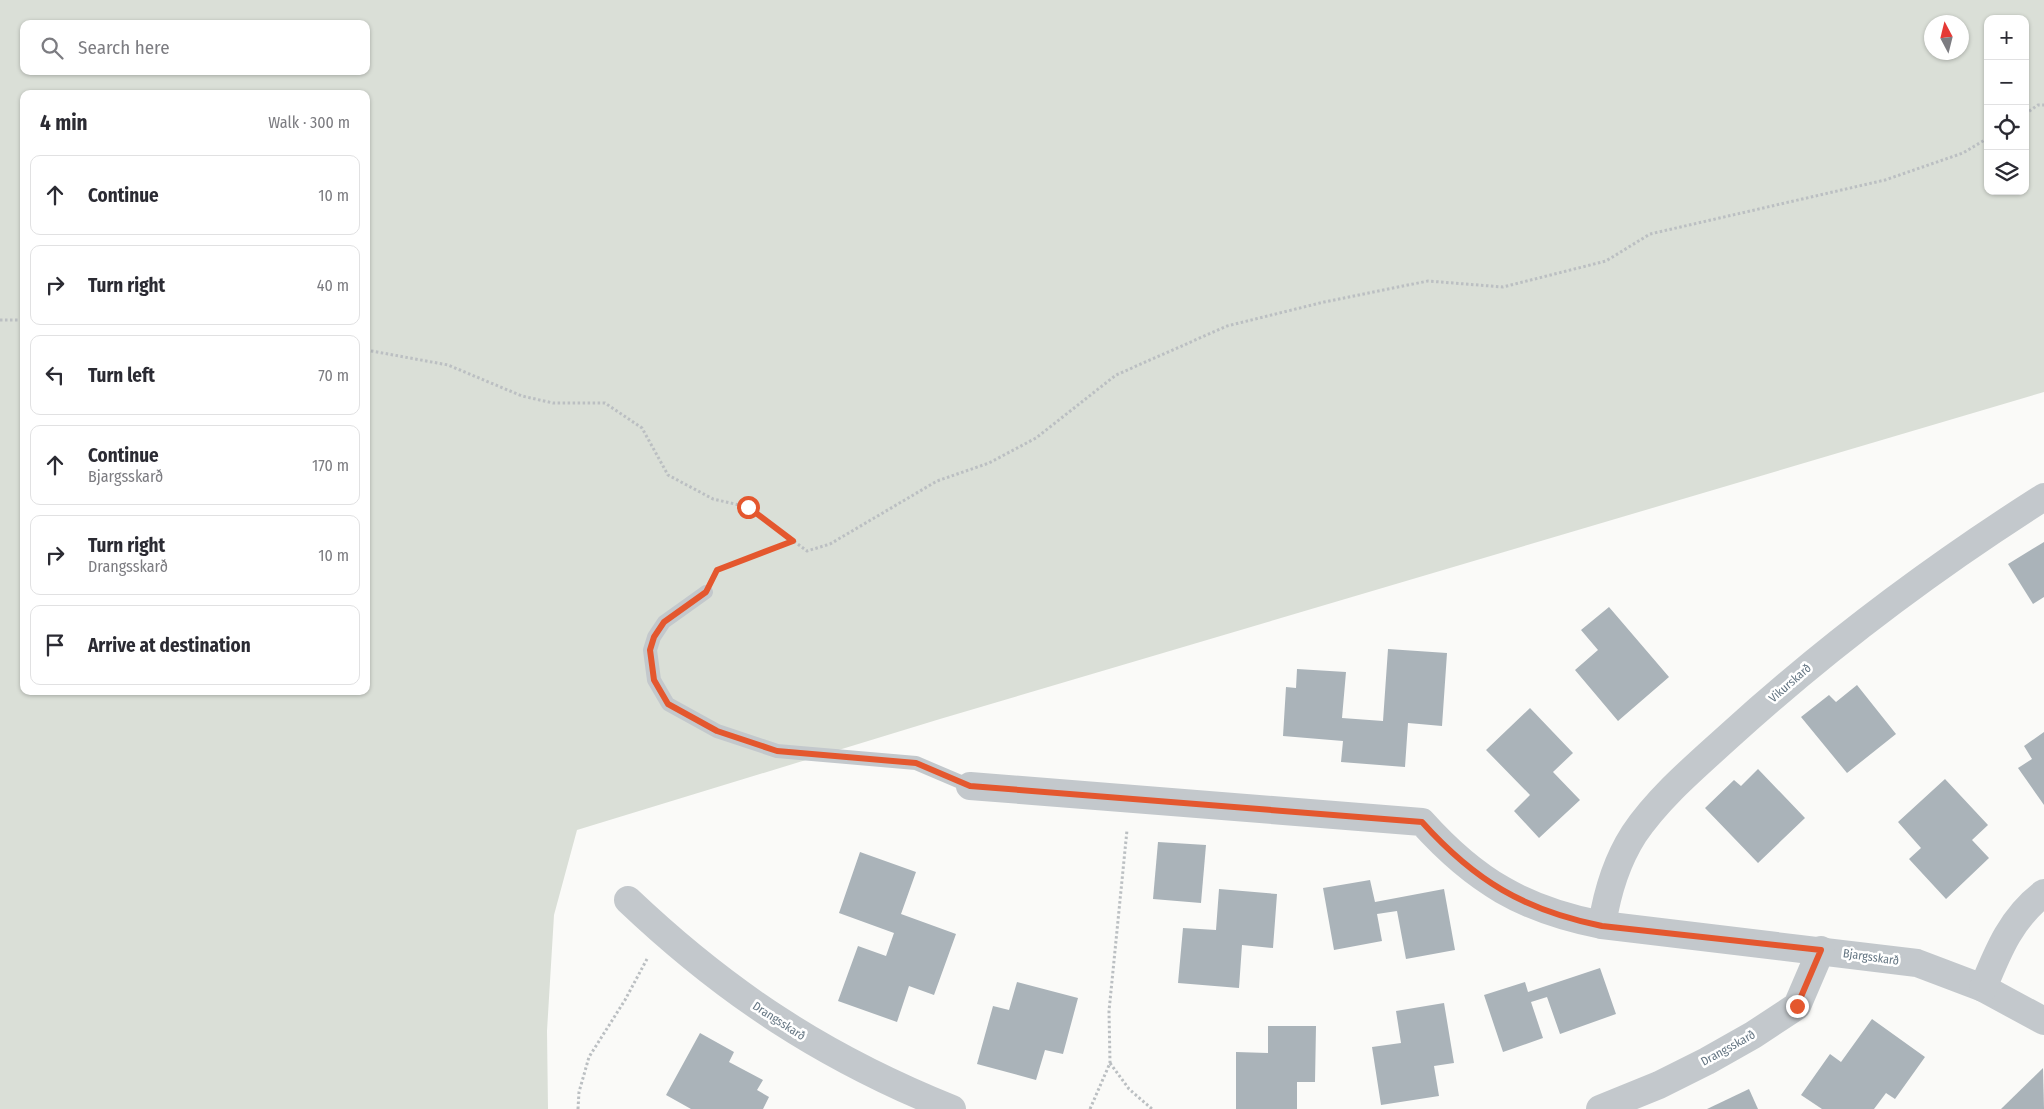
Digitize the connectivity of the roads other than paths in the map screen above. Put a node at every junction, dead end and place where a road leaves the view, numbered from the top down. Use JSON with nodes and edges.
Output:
{"nodes":[{"id":1,"x":2044,"y":497,"type":"edge"},
{"id":2,"x":706,"y":592,"type":"road end"},
{"id":3,"x":970,"y":786,"type":"joint"},
{"id":4,"x":2044,"y":893,"type":"edge"},
{"id":5,"x":628,"y":900,"type":"dead end"},
{"id":6,"x":1602,"y":926,"type":"junction"},
{"id":7,"x":1821,"y":950,"type":"junction"},
{"id":8,"x":1983,"y":988,"type":"junction"},
{"id":9,"x":2044,"y":1021,"type":"edge"},
{"id":10,"x":952,"y":1109,"type":"edge"},
{"id":11,"x":1600,"y":1109,"type":"edge"}],
"edges":[{"from":1,"to":6,"type":"street","name":"Vikurskarð"},
{"from":2,"to":3,"type":"lane"},
{"from":3,"to":6,"type":"street","name":"Bjargsskarð"},
{"from":4,"to":8,"type":"street"},
{"from":5,"to":10,"type":"street","name":"Drangsskarð"},
{"from":6,"to":7,"type":"street","name":"Bjargsskarð"},
{"from":7,"to":8,"type":"street","name":"Bjargsskarð"},
{"from":7,"to":11,"type":"street","name":"Drangsskarð"},
{"from":8,"to":9,"type":"street","name":"Bjargsskarð"}]}
